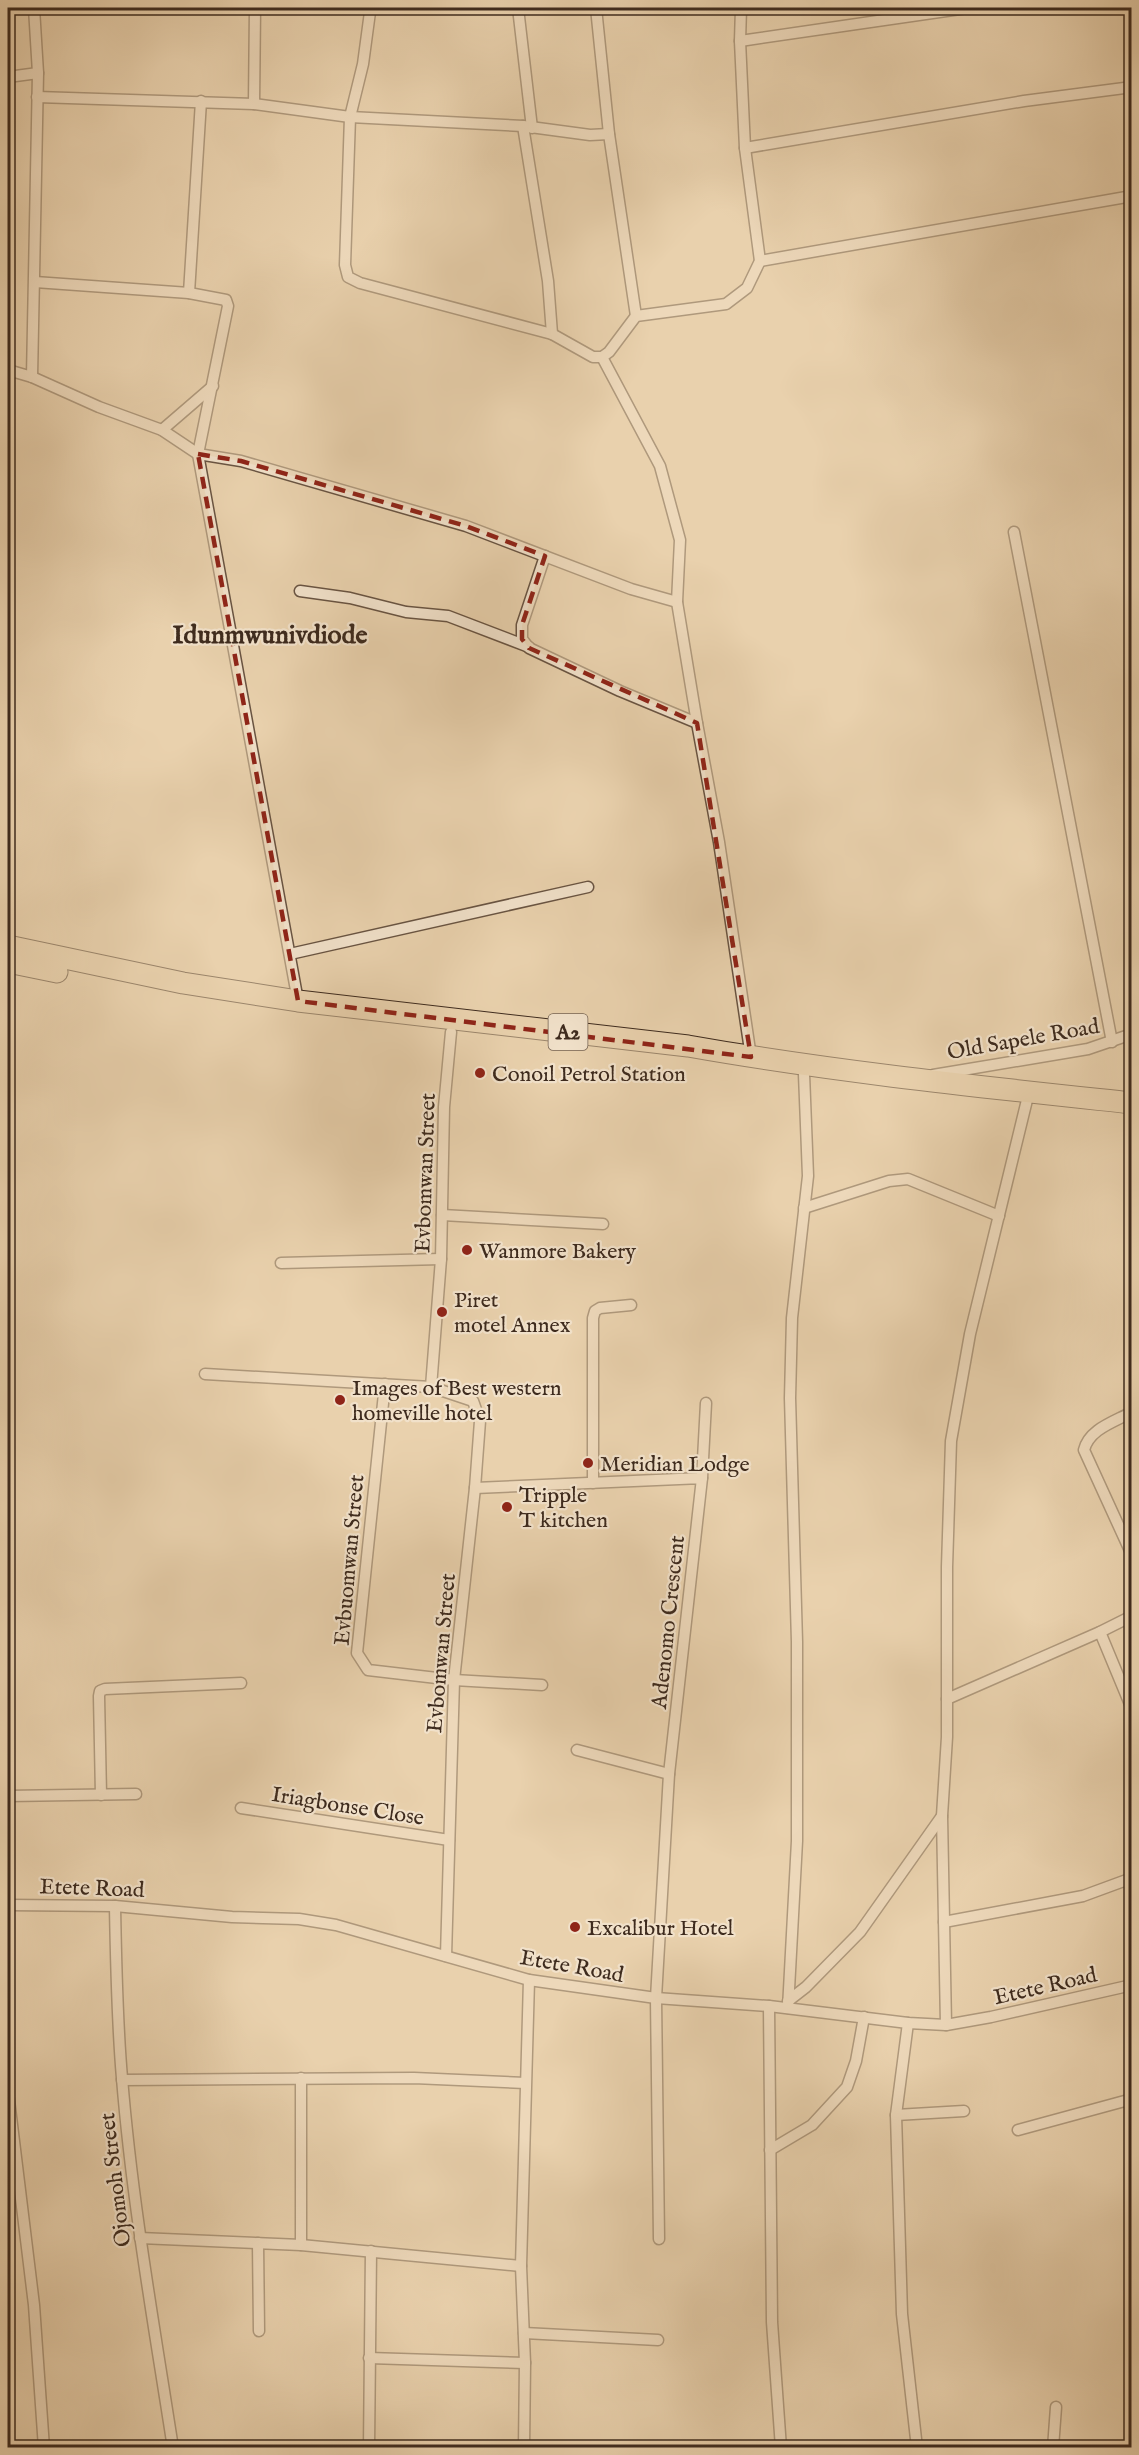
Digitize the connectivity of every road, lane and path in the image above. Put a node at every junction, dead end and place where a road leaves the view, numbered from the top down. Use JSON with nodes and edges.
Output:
{"nodes":[{"id":1,"x":34,"y":8,"type":"edge"},
{"id":2,"x":255,"y":8,"type":"edge"},
{"id":3,"x":374,"y":8,"type":"edge"},
{"id":4,"x":518,"y":8,"type":"edge"},
{"id":5,"x":596,"y":8,"type":"edge"},
{"id":6,"x":741,"y":8,"type":"edge"},
{"id":7,"x":967,"y":8,"type":"edge"},
{"id":8,"x":740,"y":41,"type":"junction"},
{"id":9,"x":38,"y":73,"type":"junction"},
{"id":10,"x":8,"y":77,"type":"edge"},
{"id":11,"x":1131,"y":87,"type":"edge"},
{"id":12,"x":37,"y":97,"type":"junction"},
{"id":13,"x":201,"y":101,"type":"junction"},
{"id":14,"x":254,"y":104,"type":"junction"},
{"id":15,"x":350,"y":117,"type":"junction"},
{"id":16,"x":528,"y":127,"type":"junction"},
{"id":17,"x":609,"y":134,"type":"junction"},
{"id":18,"x":745,"y":148,"type":"junction"},
{"id":19,"x":1131,"y":196,"type":"edge"},
{"id":20,"x":760,"y":261,"type":"junction"},
{"id":21,"x":35,"y":282,"type":"junction"},
{"id":22,"x":189,"y":293,"type":"junction"},
{"id":23,"x":636,"y":316,"type":"junction"},
{"id":24,"x":552,"y":334,"type":"junction"},
{"id":25,"x":602,"y":357,"type":"junction"},
{"id":26,"x":8,"y":370,"type":"edge"},
{"id":27,"x":32,"y":377,"type":"junction"},
{"id":28,"x":213,"y":386,"type":"junction"},
{"id":29,"x":162,"y":430,"type":"junction"},
{"id":30,"x":198,"y":454,"type":"junction"},
{"id":31,"x":1014,"y":532,"type":"dead end"},
{"id":32,"x":545,"y":556,"type":"junction"},
{"id":33,"x":300,"y":591,"type":"dead end"},
{"id":34,"x":677,"y":602,"type":"junction"},
{"id":35,"x":529,"y":648,"type":"junction"},
{"id":36,"x":697,"y":723,"type":"junction"},
{"id":37,"x":588,"y":887,"type":"dead end"},
{"id":38,"x":290,"y":954,"type":"junction"},
{"id":39,"x":14,"y":956,"type":"edge"},
{"id":40,"x":298,"y":1001,"type":"junction"},
{"id":41,"x":451,"y":1032,"type":"junction"},
{"id":42,"x":1131,"y":1034,"type":"edge"},
{"id":43,"x":1112,"y":1042,"type":"junction"},
{"id":44,"x":751,"y":1057,"type":"junction"},
{"id":45,"x":804,"y":1074,"type":"junction"},
{"id":46,"x":920,"y":1079,"type":"junction"},
{"id":47,"x":1027,"y":1100,"type":"junction"},
{"id":48,"x":1131,"y":1104,"type":"edge"},
{"id":49,"x":1131,"y":1114,"type":"edge"},
{"id":50,"x":804,"y":1208,"type":"junction"},
{"id":51,"x":442,"y":1215,"type":"junction"},
{"id":52,"x":999,"y":1216,"type":"junction"},
{"id":53,"x":603,"y":1224,"type":"dead end"},
{"id":54,"x":441,"y":1259,"type":"junction"},
{"id":55,"x":281,"y":1263,"type":"dead end"},
{"id":56,"x":631,"y":1305,"type":"dead end"},
{"id":57,"x":205,"y":1374,"type":"dead end"},
{"id":58,"x":386,"y":1384,"type":"junction"},
{"id":59,"x":431,"y":1387,"type":"junction"},
{"id":60,"x":706,"y":1403,"type":"dead end"},
{"id":61,"x":1131,"y":1412,"type":"edge"},
{"id":62,"x":702,"y":1478,"type":"junction"},
{"id":63,"x":593,"y":1483,"type":"junction"},
{"id":64,"x":475,"y":1488,"type":"junction"},
{"id":65,"x":1131,"y":1555,"type":"edge"},
{"id":66,"x":1131,"y":1616,"type":"edge"},
{"id":67,"x":1100,"y":1632,"type":"junction"},
{"id":68,"x":454,"y":1680,"type":"junction"},
{"id":69,"x":241,"y":1683,"type":"dead end"},
{"id":70,"x":542,"y":1685,"type":"dead end"},
{"id":71,"x":947,"y":1699,"type":"junction"},
{"id":72,"x":1131,"y":1709,"type":"edge"},
{"id":73,"x":577,"y":1750,"type":"dead end"},
{"id":74,"x":669,"y":1774,"type":"junction"},
{"id":75,"x":136,"y":1794,"type":"dead end"},
{"id":76,"x":101,"y":1795,"type":"junction"},
{"id":77,"x":8,"y":1796,"type":"edge"},
{"id":78,"x":241,"y":1808,"type":"dead end"},
{"id":79,"x":942,"y":1816,"type":"junction"},
{"id":80,"x":449,"y":1840,"type":"junction"},
{"id":81,"x":1131,"y":1878,"type":"edge"},
{"id":82,"x":8,"y":1905,"type":"edge"},
{"id":83,"x":115,"y":1906,"type":"junction"},
{"id":84,"x":944,"y":1922,"type":"junction"},
{"id":85,"x":447,"y":1956,"type":"junction"},
{"id":86,"x":529,"y":1980,"type":"junction"},
{"id":87,"x":1131,"y":1985,"type":"edge"},
{"id":88,"x":656,"y":1998,"type":"junction"},
{"id":89,"x":788,"y":2004,"type":"junction"},
{"id":90,"x":769,"y":2006,"type":"junction"},
{"id":91,"x":864,"y":2017,"type":"junction"},
{"id":92,"x":908,"y":2023,"type":"junction"},
{"id":93,"x":946,"y":2025,"type":"junction"},
{"id":94,"x":301,"y":2078,"type":"junction"},
{"id":95,"x":122,"y":2080,"type":"junction"},
{"id":96,"x":525,"y":2083,"type":"junction"},
{"id":97,"x":8,"y":2092,"type":"edge"},
{"id":98,"x":1131,"y":2099,"type":"edge"},
{"id":99,"x":964,"y":2111,"type":"dead end"},
{"id":100,"x":896,"y":2115,"type":"junction"},
{"id":101,"x":1018,"y":2130,"type":"dead end"},
{"id":102,"x":770,"y":2150,"type":"junction"},
{"id":103,"x":140,"y":2238,"type":"junction"},
{"id":104,"x":659,"y":2239,"type":"dead end"},
{"id":105,"x":258,"y":2243,"type":"junction"},
{"id":106,"x":301,"y":2245,"type":"junction"},
{"id":107,"x":371,"y":2251,"type":"junction"},
{"id":108,"x":521,"y":2266,"type":"junction"},
{"id":109,"x":259,"y":2331,"type":"dead end"},
{"id":110,"x":524,"y":2333,"type":"junction"},
{"id":111,"x":658,"y":2340,"type":"dead end"},
{"id":112,"x":369,"y":2358,"type":"junction"},
{"id":113,"x":525,"y":2363,"type":"junction"},
{"id":114,"x":1056,"y":2407,"type":"dead end"},
{"id":115,"x":44,"y":2448,"type":"edge"},
{"id":116,"x":173,"y":2448,"type":"edge"},
{"id":117,"x":369,"y":2448,"type":"edge"},
{"id":118,"x":524,"y":2448,"type":"edge"},
{"id":119,"x":781,"y":2448,"type":"edge"},
{"id":120,"x":916,"y":2448,"type":"edge"},
{"id":121,"x":1053,"y":2448,"type":"edge"}],
"edges":[{"from":1,"to":9,"type":"street"},
{"from":2,"to":14,"type":"street"},
{"from":3,"to":15,"type":"street"},
{"from":4,"to":16,"type":"street"},
{"from":5,"to":17,"type":"street"},
{"from":6,"to":8,"type":"street"},
{"from":7,"to":8,"type":"street"},
{"from":8,"to":18,"type":"street"},
{"from":9,"to":10,"type":"street"},
{"from":9,"to":12,"type":"street"},
{"from":11,"to":18,"type":"street"},
{"from":12,"to":13,"type":"street"},
{"from":12,"to":21,"type":"street"},
{"from":13,"to":14,"type":"street"},
{"from":13,"to":22,"type":"street"},
{"from":14,"to":15,"type":"street"},
{"from":15,"to":16,"type":"street"},
{"from":15,"to":24,"type":"street"},
{"from":16,"to":17,"type":"street"},
{"from":16,"to":24,"type":"street"},
{"from":17,"to":23,"type":"street"},
{"from":18,"to":20,"type":"street"},
{"from":19,"to":20,"type":"street"},
{"from":20,"to":23,"type":"street"},
{"from":21,"to":22,"type":"street"},
{"from":21,"to":27,"type":"street"},
{"from":22,"to":28,"type":"street"},
{"from":23,"to":25,"type":"street"},
{"from":24,"to":25,"type":"street"},
{"from":25,"to":34,"type":"street"},
{"from":26,"to":27,"type":"street"},
{"from":27,"to":29,"type":"street"},
{"from":28,"to":29,"type":"street"},
{"from":28,"to":30,"type":"street"},
{"from":29,"to":30,"type":"street"},
{"from":30,"to":32,"type":"street"},
{"from":30,"to":38,"type":"street"},
{"from":31,"to":43,"type":"street"},
{"from":32,"to":34,"type":"street"},
{"from":32,"to":35,"type":"street"},
{"from":33,"to":35,"type":"street"},
{"from":34,"to":36,"type":"street"},
{"from":35,"to":36,"type":"street"},
{"from":36,"to":44,"type":"street"},
{"from":37,"to":38,"type":"street"},
{"from":38,"to":40,"type":"street"},
{"from":39,"to":40,"type":"highway","number":"A2"},
{"from":39,"to":41,"type":"highway","number":"A2"},
{"from":40,"to":44,"type":"highway","number":"A2"},
{"from":41,"to":45,"type":"highway","number":"A2"},
{"from":41,"to":51,"type":"street","name":"Evbomwan Street"},
{"from":42,"to":43,"type":"street","name":"Old Sapele Road"},
{"from":43,"to":46,"type":"street","name":"Old Sapele Road"},
{"from":44,"to":46,"type":"highway","number":"A2"},
{"from":45,"to":47,"type":"highway","number":"A2"},
{"from":45,"to":50,"type":"street"},
{"from":46,"to":48,"type":"highway","number":"A2"},
{"from":47,"to":49,"type":"highway","number":"A2"},
{"from":47,"to":52,"type":"street"},
{"from":50,"to":52,"type":"street"},
{"from":50,"to":89,"type":"street"},
{"from":51,"to":53,"type":"street"},
{"from":51,"to":54,"type":"street","name":"Evbomwan Street"},
{"from":52,"to":71,"type":"street"},
{"from":54,"to":55,"type":"street"},
{"from":54,"to":59,"type":"street","name":"Evbomwan Street"},
{"from":56,"to":63,"type":"street"},
{"from":57,"to":58,"type":"street","name":"Evbomwan Street"},
{"from":58,"to":59,"type":"street","name":"Evbomwan Street"},
{"from":58,"to":68,"type":"street","name":"Evbuomwan Street"},
{"from":59,"to":64,"type":"street","name":"Evbomwan Street"},
{"from":60,"to":62,"type":"street","name":"Adenomo Crescent"},
{"from":61,"to":65,"type":"street"},
{"from":62,"to":63,"type":"street"},
{"from":62,"to":74,"type":"street","name":"Adenomo Crescent"},
{"from":63,"to":64,"type":"street"},
{"from":64,"to":68,"type":"street","name":"Evbomwan Street"},
{"from":66,"to":67,"type":"street"},
{"from":67,"to":71,"type":"street"},
{"from":67,"to":72,"type":"street"},
{"from":68,"to":70,"type":"street","name":"Evbuomwan Street"},
{"from":68,"to":80,"type":"street","name":"Evbomwan Street"},
{"from":69,"to":76,"type":"street"},
{"from":71,"to":79,"type":"street"},
{"from":73,"to":74,"type":"street"},
{"from":74,"to":88,"type":"street","name":"Adenomo Crescent"},
{"from":75,"to":76,"type":"street"},
{"from":76,"to":77,"type":"street"},
{"from":78,"to":80,"type":"street","name":"Iriagbonse Close"},
{"from":79,"to":84,"type":"street"},
{"from":79,"to":89,"type":"street"},
{"from":80,"to":85,"type":"street","name":"Evbomwan Street"},
{"from":81,"to":84,"type":"street"},
{"from":82,"to":83,"type":"street","name":"Etete Road"},
{"from":83,"to":85,"type":"street","name":"Etete Road"},
{"from":83,"to":95,"type":"street","name":"Ojomoh Street"},
{"from":84,"to":93,"type":"street"},
{"from":85,"to":86,"type":"street","name":"Etete Road"},
{"from":86,"to":88,"type":"street","name":"Etete Road"},
{"from":86,"to":96,"type":"street"},
{"from":87,"to":93,"type":"street","name":"Etete Road"},
{"from":88,"to":90,"type":"street","name":"Etete Road"},
{"from":88,"to":104,"type":"street","name":"Adenomo Crescent"},
{"from":89,"to":90,"type":"street","name":"Etete Road"},
{"from":89,"to":91,"type":"street","name":"Etete Road"},
{"from":90,"to":102,"type":"street"},
{"from":91,"to":92,"type":"street","name":"Etete Road"},
{"from":91,"to":102,"type":"street"},
{"from":92,"to":93,"type":"street","name":"Etete Road"},
{"from":92,"to":100,"type":"street"},
{"from":94,"to":95,"type":"street"},
{"from":94,"to":96,"type":"street"},
{"from":94,"to":106,"type":"street"},
{"from":95,"to":103,"type":"street","name":"Ojomoh Street"},
{"from":96,"to":108,"type":"street"},
{"from":97,"to":115,"type":"street"},
{"from":98,"to":101,"type":"street"},
{"from":99,"to":100,"type":"street"},
{"from":100,"to":120,"type":"street"},
{"from":102,"to":119,"type":"street"},
{"from":103,"to":105,"type":"street"},
{"from":103,"to":116,"type":"street","name":"Ojomoh Street"},
{"from":105,"to":106,"type":"street"},
{"from":105,"to":109,"type":"street"},
{"from":106,"to":107,"type":"street"},
{"from":107,"to":108,"type":"street"},
{"from":107,"to":112,"type":"street"},
{"from":108,"to":110,"type":"street"},
{"from":110,"to":111,"type":"street"},
{"from":110,"to":113,"type":"street"},
{"from":112,"to":113,"type":"street"},
{"from":112,"to":117,"type":"street"},
{"from":113,"to":118,"type":"street"},
{"from":114,"to":121,"type":"street"}]}
